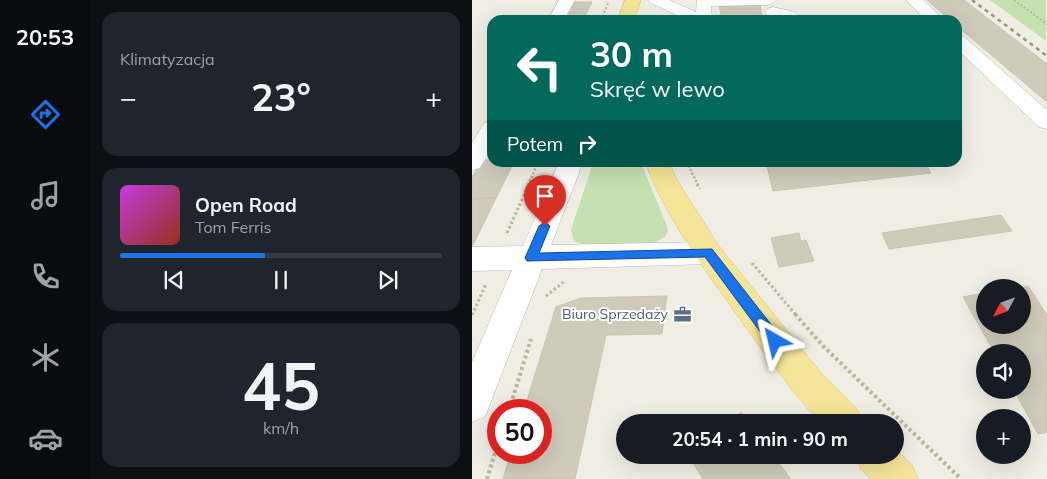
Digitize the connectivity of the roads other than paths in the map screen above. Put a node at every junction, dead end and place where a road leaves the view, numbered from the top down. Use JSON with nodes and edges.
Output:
{"nodes":[{"id":1,"x":567,"y":0,"type":"edge"},
{"id":2,"x":633,"y":0,"type":"edge"},
{"id":3,"x":656,"y":0,"type":"edge"},
{"id":4,"x":914,"y":0,"type":"edge"},
{"id":5,"x":772,"y":8,"type":"edge"},
{"id":6,"x":694,"y":13,"type":"edge"},
{"id":7,"x":559,"y":15,"type":"edge"},
{"id":8,"x":628,"y":15,"type":"edge"},
{"id":9,"x":788,"y":15,"type":"edge"},
{"id":10,"x":930,"y":15,"type":"edge"},
{"id":11,"x":962,"y":45,"type":"edge"},
{"id":12,"x":1046,"y":122,"type":"edge"},
{"id":13,"x":487,"y":136,"type":"edge"},
{"id":14,"x":472,"y":162,"type":"edge"},
{"id":15,"x":569,"y":167,"type":"edge"},
{"id":16,"x":659,"y":167,"type":"edge"},
{"id":17,"x":708,"y":253,"type":"junction"},
{"id":18,"x":531,"y":258,"type":"junction"},
{"id":19,"x":480,"y":269,"type":"edge"},
{"id":20,"x":472,"y":404,"type":"edge"},
{"id":21,"x":836,"y":414,"type":"edge"},
{"id":22,"x":884,"y":464,"type":"edge"},
{"id":23,"x":898,"y":479,"type":"edge"}],
"edges":[{"from":1,"to":7,"type":"street"},
{"from":2,"to":8,"type":"main road"},
{"from":3,"to":6,"type":"street"},
{"from":4,"to":10,"type":"street"},
{"from":5,"to":6,"type":"street"},
{"from":5,"to":9,"type":"street"},
{"from":11,"to":12,"type":"street"},
{"from":13,"to":14,"type":"street"},
{"from":15,"to":18,"type":"street"},
{"from":16,"to":17,"type":"main road"},
{"from":17,"to":18,"type":"street"},
{"from":17,"to":21,"type":"main road"},
{"from":18,"to":19,"type":"street"},
{"from":18,"to":20,"type":"street"},
{"from":22,"to":23,"type":"main road"}]}
